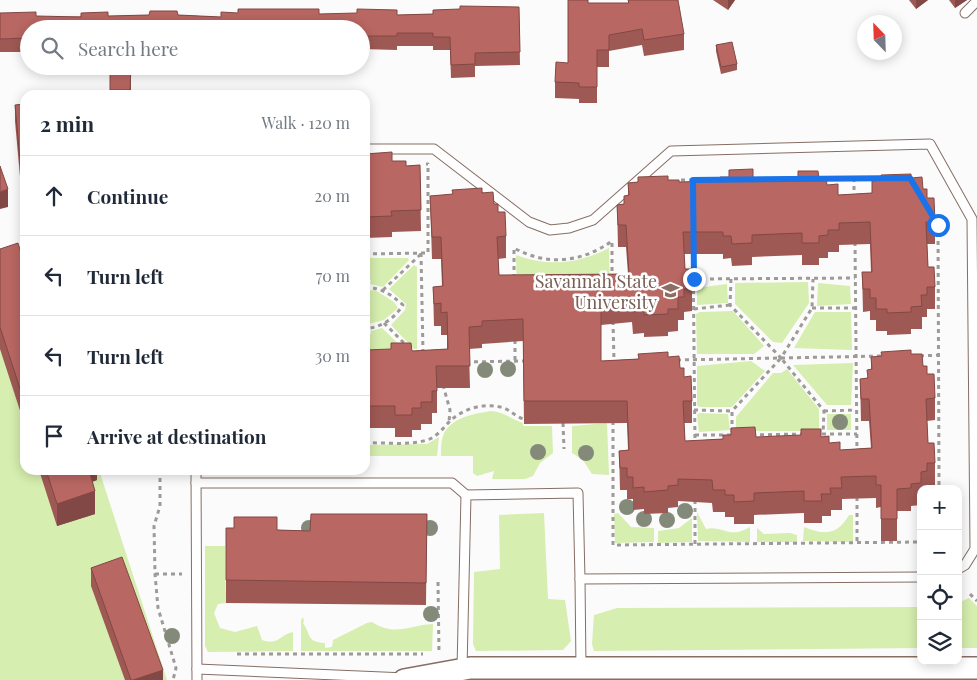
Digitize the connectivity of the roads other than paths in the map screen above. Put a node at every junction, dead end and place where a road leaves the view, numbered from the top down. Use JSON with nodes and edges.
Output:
{"nodes":[{"id":1,"x":977,"y":1,"type":"edge"},
{"id":2,"x":965,"y":13,"type":"dead end"},
{"id":3,"x":370,"y":150,"type":"edge"},
{"id":4,"x":196,"y":475,"type":"edge"},
{"id":5,"x":196,"y":483,"type":"junction"},
{"id":6,"x":466,"y":495,"type":"junction"},
{"id":7,"x":962,"y":567,"type":"edge"},
{"id":8,"x":917,"y":577,"type":"edge"},
{"id":9,"x":580,"y":579,"type":"junction"},
{"id":10,"x":581,"y":668,"type":"junction"},
{"id":11,"x":977,"y":668,"type":"edge"},
{"id":12,"x":197,"y":669,"type":"junction"},
{"id":13,"x":462,"y":670,"type":"junction"},
{"id":14,"x":408,"y":679,"type":"edge"},
{"id":15,"x":197,"y":680,"type":"edge"}],
"edges":[{"from":1,"to":2,"type":"lane"},
{"from":3,"to":7,"type":"lane"},
{"from":4,"to":5,"type":"lane"},
{"from":5,"to":6,"type":"lane"},
{"from":5,"to":12,"type":"lane"},
{"from":6,"to":9,"type":"lane"},
{"from":6,"to":13,"type":"lane"},
{"from":8,"to":9,"type":"lane"},
{"from":9,"to":10,"type":"lane"},
{"from":10,"to":11,"type":"street"},
{"from":10,"to":13,"type":"street"},
{"from":12,"to":14,"type":"lane"},
{"from":12,"to":15,"type":"lane"},
{"from":13,"to":14,"type":"street"}]}
